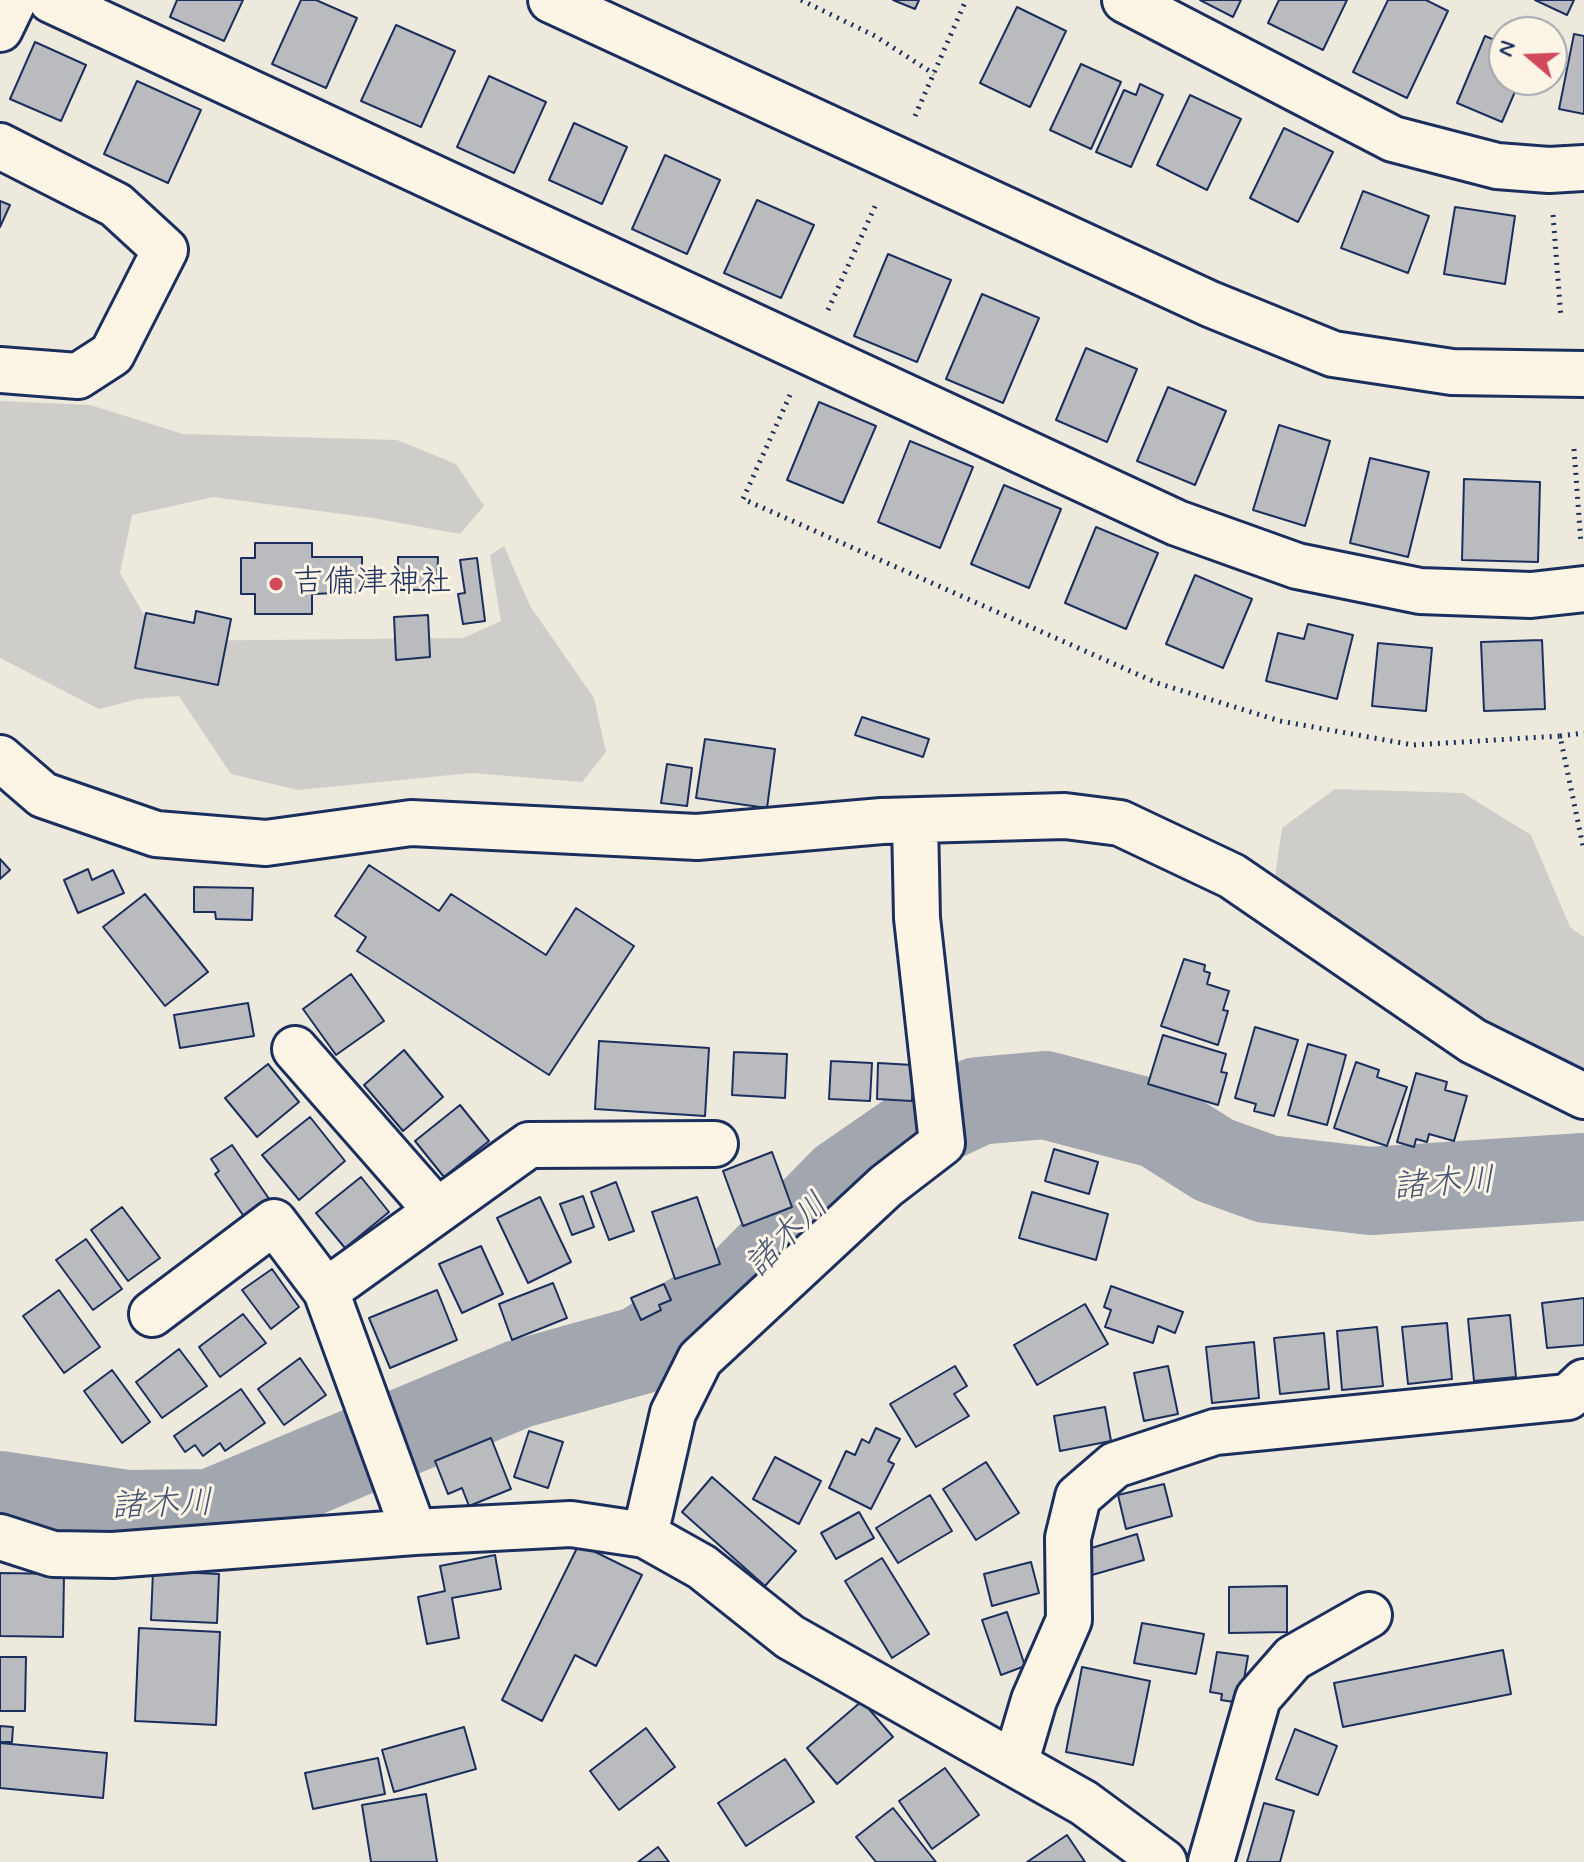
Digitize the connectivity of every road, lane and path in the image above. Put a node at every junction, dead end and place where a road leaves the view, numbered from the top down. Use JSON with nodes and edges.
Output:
{"nodes":[{"id":1,"x":14,"y":0,"type":"edge"},
{"id":2,"x":51,"y":0,"type":"edge"},
{"id":3,"x":551,"y":0,"type":"edge"},
{"id":4,"x":801,"y":0,"type":"edge"},
{"id":5,"x":966,"y":0,"type":"edge"},
{"id":6,"x":1125,"y":0,"type":"edge"},
{"id":7,"x":0,"y":29,"type":"edge"},
{"id":8,"x":934,"y":74,"type":"junction"},
{"id":9,"x":913,"y":120,"type":"dead end"},
{"id":10,"x":0,"y":146,"type":"edge"},
{"id":11,"x":1566,"y":169,"type":"edge"},
{"id":12,"x":881,"y":191,"type":"dead end"},
{"id":13,"x":1561,"y":318,"type":"dead end"},
{"id":14,"x":809,"y":352,"type":"junction"},
{"id":15,"x":0,"y":370,"type":"edge"},
{"id":16,"x":1584,"y":374,"type":"edge"},
{"id":17,"x":1574,"y":449,"type":"dead end"},
{"id":18,"x":1584,"y":590,"type":"edge"},
{"id":19,"x":1584,"y":733,"type":"edge"},
{"id":20,"x":1560,"y":736,"type":"junction"},
{"id":21,"x":0,"y":758,"type":"edge"},
{"id":22,"x":915,"y":821,"type":"junction"},
{"id":23,"x":1584,"y":851,"type":"edge"},
{"id":24,"x":295,"y":1049,"type":"dead end"},
{"id":25,"x":1584,"y":1096,"type":"edge"},
{"id":26,"x":715,"y":1144,"type":"dead end"},
{"id":27,"x":437,"y":1211,"type":"junction"},
{"id":28,"x":326,"y":1291,"type":"junction"},
{"id":29,"x":152,"y":1314,"type":"dead end"},
{"id":30,"x":1584,"y":1382,"type":"edge"},
{"id":31,"x":414,"y":1532,"type":"junction"},
{"id":32,"x":645,"y":1535,"type":"junction"},
{"id":33,"x":0,"y":1537,"type":"edge"},
{"id":34,"x":1369,"y":1615,"type":"dead end"},
{"id":35,"x":1015,"y":1764,"type":"junction"},
{"id":36,"x":1164,"y":1862,"type":"edge"},
{"id":37,"x":1211,"y":1862,"type":"edge"}],
"edges":[{"from":1,"to":7,"type":"street"},
{"from":2,"to":14,"type":"street"},
{"from":3,"to":16,"type":"street"},
{"from":4,"to":8,"type":"path"},
{"from":5,"to":8,"type":"path"},
{"from":6,"to":11,"type":"street"},
{"from":8,"to":9,"type":"path"},
{"from":10,"to":15,"type":"street"},
{"from":11,"to":13,"type":"path"},
{"from":12,"to":14,"type":"path"},
{"from":14,"to":18,"type":"street"},
{"from":14,"to":20,"type":"path"},
{"from":17,"to":18,"type":"path"},
{"from":19,"to":20,"type":"path"},
{"from":20,"to":23,"type":"path"},
{"from":21,"to":22,"type":"street"},
{"from":22,"to":25,"type":"street"},
{"from":22,"to":32,"type":"street"},
{"from":24,"to":27,"type":"street"},
{"from":26,"to":27,"type":"street"},
{"from":27,"to":28,"type":"street"},
{"from":28,"to":29,"type":"street"},
{"from":28,"to":31,"type":"street"},
{"from":30,"to":35,"type":"street"},
{"from":31,"to":32,"type":"street"},
{"from":31,"to":33,"type":"street"},
{"from":32,"to":35,"type":"street"},
{"from":34,"to":37,"type":"street"},
{"from":35,"to":36,"type":"street"}]}
